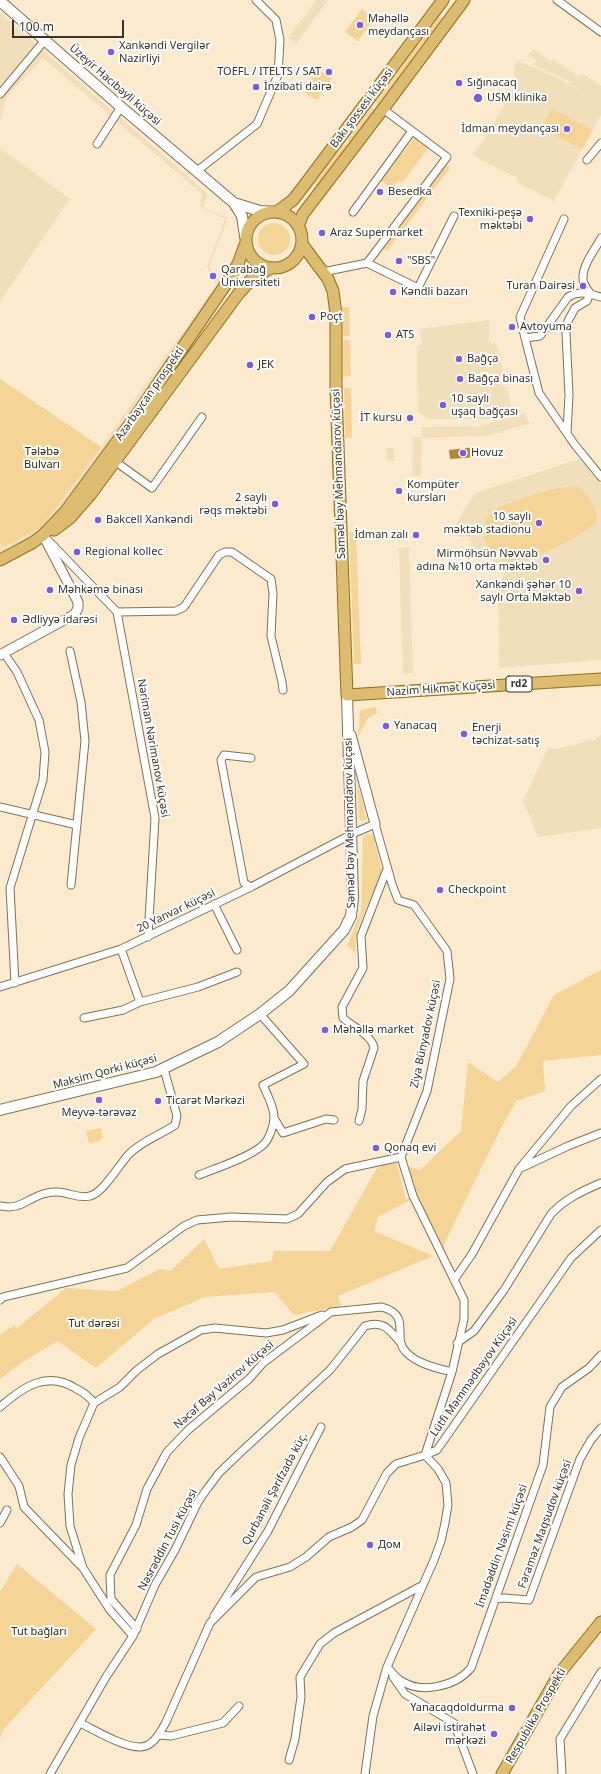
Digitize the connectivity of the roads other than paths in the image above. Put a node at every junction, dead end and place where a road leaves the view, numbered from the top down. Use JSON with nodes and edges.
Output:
{"nodes":[{"id":1,"x":256,"y":0,"type":"edge"},
{"id":2,"x":443,"y":0,"type":"edge"},
{"id":3,"x":464,"y":0,"type":"edge"},
{"id":4,"x":557,"y":0,"type":"edge"},
{"id":5,"x":0,"y":1,"type":"edge"},
{"id":6,"x":601,"y":32,"type":"edge"},
{"id":7,"x":45,"y":40,"type":"junction"},
{"id":8,"x":0,"y":94,"type":"edge"},
{"id":9,"x":121,"y":108,"type":"junction"},
{"id":10,"x":383,"y":109,"type":"junction"},
{"id":11,"x":412,"y":131,"type":"junction"},
{"id":12,"x":601,"y":143,"type":"edge"},
{"id":13,"x":97,"y":144,"type":"dead end"},
{"id":14,"x":588,"y":160,"type":"dead end"},
{"id":15,"x":197,"y":172,"type":"junction"},
{"id":16,"x":234,"y":202,"type":"junction"},
{"id":17,"x":277,"y":212,"type":"junction"},
{"id":18,"x":353,"y":212,"type":"dead end"},
{"id":19,"x":454,"y":216,"type":"dead end"},
{"id":20,"x":564,"y":219,"type":"dead end"},
{"id":21,"x":298,"y":226,"type":"junction"},
{"id":22,"x":601,"y":238,"type":"edge"},
{"id":23,"x":245,"y":241,"type":"junction"},
{"id":24,"x":302,"y":244,"type":"junction"},
{"id":25,"x":294,"y":260,"type":"junction"},
{"id":26,"x":367,"y":263,"type":"junction"},
{"id":27,"x":270,"y":268,"type":"junction"},
{"id":28,"x":319,"y":269,"type":"junction"},
{"id":29,"x":590,"y":293,"type":"junction"},
{"id":30,"x":601,"y":297,"type":"edge"},
{"id":31,"x":525,"y":338,"type":"junction"},
{"id":32,"x":202,"y":417,"type":"dead end"},
{"id":33,"x":129,"y":425,"type":"junction"},
{"id":34,"x":138,"y":432,"type":"junction"},
{"id":35,"x":567,"y":433,"type":"junction"},
{"id":36,"x":116,"y":462,"type":"junction"},
{"id":37,"x":601,"y":477,"type":"edge"},
{"id":38,"x":43,"y":535,"type":"junction"},
{"id":39,"x":0,"y":560,"type":"edge"},
{"id":40,"x":117,"y":612,"type":"junction"},
{"id":41,"x":70,"y":651,"type":"dead end"},
{"id":42,"x":2,"y":654,"type":"edge"},
{"id":43,"x":601,"y":679,"type":"edge"},
{"id":44,"x":283,"y":690,"type":"dead end"},
{"id":45,"x":348,"y":695,"type":"junction"},
{"id":46,"x":348,"y":728,"type":"junction"},
{"id":47,"x":251,"y":758,"type":"dead end"},
{"id":48,"x":0,"y":807,"type":"edge"},
{"id":49,"x":33,"y":814,"type":"junction"},
{"id":50,"x":375,"y":824,"type":"junction"},
{"id":51,"x":77,"y":825,"type":"junction"},
{"id":52,"x":352,"y":834,"type":"junction"},
{"id":53,"x":387,"y":869,"type":"junction"},
{"id":54,"x":71,"y":885,"type":"dead end"},
{"id":55,"x":251,"y":887,"type":"junction"},
{"id":56,"x":214,"y":904,"type":"junction"},
{"id":57,"x":351,"y":916,"type":"joint"},
{"id":58,"x":148,"y":937,"type":"junction"},
{"id":59,"x":121,"y":949,"type":"junction"},
{"id":60,"x":237,"y":950,"type":"dead end"},
{"id":61,"x":237,"y":972,"type":"dead end"},
{"id":62,"x":15,"y":983,"type":"junction"},
{"id":63,"x":0,"y":987,"type":"edge"},
{"id":64,"x":140,"y":1002,"type":"junction"},
{"id":65,"x":260,"y":1014,"type":"junction"},
{"id":66,"x":84,"y":1018,"type":"dead end"},
{"id":67,"x":164,"y":1069,"type":"junction"},
{"id":68,"x":601,"y":1079,"type":"edge"},
{"id":69,"x":0,"y":1110,"type":"edge"},
{"id":70,"x":274,"y":1118,"type":"junction"},
{"id":71,"x":334,"y":1120,"type":"dead end"},
{"id":72,"x":359,"y":1121,"type":"dead end"},
{"id":73,"x":601,"y":1133,"type":"edge"},
{"id":74,"x":401,"y":1157,"type":"junction"},
{"id":75,"x":520,"y":1169,"type":"junction"},
{"id":76,"x":199,"y":1175,"type":"dead end"},
{"id":77,"x":601,"y":1182,"type":"edge"},
{"id":78,"x":0,"y":1206,"type":"edge"},
{"id":79,"x":601,"y":1230,"type":"edge"},
{"id":80,"x":454,"y":1280,"type":"junction"},
{"id":81,"x":0,"y":1300,"type":"edge"},
{"id":82,"x":331,"y":1312,"type":"junction"},
{"id":83,"x":400,"y":1342,"type":"junction"},
{"id":84,"x":457,"y":1343,"type":"junction"},
{"id":85,"x":601,"y":1355,"type":"edge"},
{"id":86,"x":452,"y":1372,"type":"junction"},
{"id":87,"x":94,"y":1403,"type":"junction"},
{"id":88,"x":0,"y":1407,"type":"edge"},
{"id":89,"x":321,"y":1427,"type":"dead end"},
{"id":90,"x":601,"y":1428,"type":"edge"},
{"id":91,"x":425,"y":1455,"type":"junction"},
{"id":92,"x":0,"y":1458,"type":"edge"},
{"id":93,"x":7,"y":1510,"type":"dead end"},
{"id":94,"x":0,"y":1523,"type":"edge"},
{"id":95,"x":83,"y":1568,"type":"junction"},
{"id":96,"x":423,"y":1585,"type":"junction"},
{"id":97,"x":496,"y":1599,"type":"junction"},
{"id":98,"x":601,"y":1622,"type":"edge"},
{"id":99,"x":210,"y":1623,"type":"junction"},
{"id":100,"x":137,"y":1629,"type":"junction"},
{"id":101,"x":133,"y":1636,"type":"junction"},
{"id":102,"x":387,"y":1667,"type":"junction"},
{"id":103,"x":601,"y":1672,"type":"edge"},
{"id":104,"x":239,"y":1706,"type":"dead end"},
{"id":105,"x":80,"y":1722,"type":"junction"},
{"id":106,"x":159,"y":1735,"type":"junction"},
{"id":107,"x":289,"y":1760,"type":"dead end"},
{"id":108,"x":50,"y":1774,"type":"edge"},
{"id":109,"x":366,"y":1774,"type":"edge"},
{"id":110,"x":473,"y":1774,"type":"edge"},
{"id":111,"x":502,"y":1774,"type":"edge"},
{"id":112,"x":562,"y":1774,"type":"edge"}],
"edges":[{"from":1,"to":15,"type":"street"},
{"from":2,"to":17,"type":"main road","name":"Bakı şossesi küçəsi"},
{"from":3,"to":10,"type":"main road","name":"Bakı şossesi küçəsi"},
{"from":4,"to":6,"type":"street"},
{"from":5,"to":7,"type":"main road","name":"Üzeyir Hacıbəyli küçəsi"},
{"from":7,"to":8,"type":"street"},
{"from":7,"to":9,"type":"main road","name":"Üzeyir Hacıbəyli küçəsi"},
{"from":9,"to":13,"type":"street"},
{"from":9,"to":15,"type":"main road","name":"Üzeyir Hacıbəyli küçəsi"},
{"from":10,"to":11,"type":"street"},
{"from":10,"to":21,"type":"main road","name":"Bakı şossesi küçəsi"},
{"from":11,"to":18,"type":"street"},
{"from":11,"to":26,"type":"street"},
{"from":12,"to":14,"type":"street"},
{"from":15,"to":16,"type":"main road","name":"Üzeyir Hacıbəyli küçəsi"},
{"from":16,"to":17,"type":"main road"},
{"from":16,"to":23,"type":"main road"},
{"from":17,"to":21,"type":"main road"},
{"from":17,"to":23,"type":"main road"},
{"from":19,"to":26,"type":"street"},
{"from":20,"to":31,"type":"street"},
{"from":21,"to":24,"type":"main road"},
{"from":22,"to":29,"type":"street"},
{"from":23,"to":27,"type":"main road"},
{"from":23,"to":33,"type":"main road","name":"Azərbaycan prospekti"},
{"from":24,"to":25,"type":"main road"},
{"from":24,"to":28,"type":"main road","name":"Səməd bəy Mehmandarov küçəsi"},
{"from":25,"to":27,"type":"main road"},
{"from":25,"to":28,"type":"main road"},
{"from":26,"to":28,"type":"street"},
{"from":27,"to":34,"type":"main road","name":"Azərbaycan prospekti"},
{"from":28,"to":45,"type":"main road","name":"Səməd bəy Mehmandarov küçəsi"},
{"from":29,"to":30,"type":"street"},
{"from":29,"to":31,"type":"street"},
{"from":29,"to":35,"type":"street"},
{"from":31,"to":35,"type":"street"},
{"from":32,"to":36,"type":"street"},
{"from":33,"to":34,"type":"main road"},
{"from":33,"to":38,"type":"main road","name":"Azərbaycan prospekti"},
{"from":34,"to":36,"type":"main road","name":"Azərbaycan prospekti"},
{"from":35,"to":37,"type":"street"},
{"from":36,"to":38,"type":"main road","name":"Azərbaycan prospekti"},
{"from":38,"to":39,"type":"main road","name":"Azərbaycan prospekti"},
{"from":38,"to":40,"type":"street"},
{"from":38,"to":42,"type":"street"},
{"from":40,"to":44,"type":"street"},
{"from":40,"to":58,"type":"street","name":"Nəriman Nərimanov küçəsi"},
{"from":41,"to":51,"type":"street"},
{"from":42,"to":49,"type":"street"},
{"from":43,"to":45,"type":"main road","name":"Nazim Hikmət Küçəsi","number":"rd2"},
{"from":45,"to":46,"type":"main road","name":"Səməd bəy Mehmandarov küçəsi"},
{"from":46,"to":50,"type":"street","name":"Ziya Bünyadov küçəsi"},
{"from":46,"to":52,"type":"main road","name":"Səməd bəy Mehmandarov küçəsi"},
{"from":47,"to":55,"type":"street"},
{"from":48,"to":49,"type":"street"},
{"from":49,"to":51,"type":"street"},
{"from":49,"to":62,"type":"street"},
{"from":50,"to":52,"type":"street","name":"20 Yanvar küçəsi"},
{"from":50,"to":53,"type":"street","name":"Ziya Bünyadov küçəsi"},
{"from":51,"to":54,"type":"street"},
{"from":52,"to":55,"type":"street","name":"20 Yanvar küçəsi"},
{"from":52,"to":57,"type":"main road","name":"Səməd bəy Mehmandarov küçəsi"},
{"from":53,"to":72,"type":"street"},
{"from":53,"to":74,"type":"street","name":"Ziya Bünyadov küçəsi"},
{"from":55,"to":56,"type":"street","name":"20 Yanvar küçəsi"},
{"from":56,"to":58,"type":"street","name":"20 Yanvar küçəsi"},
{"from":56,"to":60,"type":"street"},
{"from":57,"to":65,"type":"main road","name":"Maksim Qorki küçəsi"},
{"from":58,"to":59,"type":"street","name":"20 Yanvar küçəsi"},
{"from":59,"to":62,"type":"street","name":"20 Yanvar küçəsi"},
{"from":59,"to":64,"type":"street"},
{"from":61,"to":64,"type":"street"},
{"from":62,"to":63,"type":"street","name":"20 Yanvar küçəsi"},
{"from":64,"to":66,"type":"street"},
{"from":65,"to":67,"type":"main road","name":"Maksim Qorki küçəsi"},
{"from":65,"to":70,"type":"street"},
{"from":67,"to":69,"type":"main road","name":"Maksim Qorki küçəsi"},
{"from":67,"to":78,"type":"street"},
{"from":68,"to":75,"type":"street"},
{"from":70,"to":71,"type":"street"},
{"from":70,"to":76,"type":"street"},
{"from":73,"to":75,"type":"street"},
{"from":74,"to":80,"type":"street"},
{"from":74,"to":81,"type":"street"},
{"from":75,"to":80,"type":"street"},
{"from":77,"to":84,"type":"street"},
{"from":79,"to":91,"type":"street","name":"Lütfi Məmmədbəyov Küçəsi"},
{"from":80,"to":84,"type":"street"},
{"from":82,"to":83,"type":"street"},
{"from":82,"to":87,"type":"street"},
{"from":82,"to":100,"type":"street","name":"Nəcəf Bəy Vəzirov Küçəsi"},
{"from":83,"to":86,"type":"street"},
{"from":83,"to":100,"type":"street","name":"Nəsrəddin Tusi Küçəsi"},
{"from":84,"to":86,"type":"street"},
{"from":85,"to":97,"type":"street","name":"İmadəddin Nəsimi küçəsi"},
{"from":86,"to":91,"type":"street"},
{"from":87,"to":88,"type":"street"},
{"from":87,"to":95,"type":"street"},
{"from":89,"to":99,"type":"street","name":"Qurbanəli Şərifzadə küç."},
{"from":90,"to":97,"type":"street","name":"Fəraməz Maqsudov küçəsi"},
{"from":91,"to":96,"type":"street"},
{"from":91,"to":99,"type":"street","name":"Lütfi Məmmədbəyov Küçəsi"},
{"from":92,"to":95,"type":"street"},
{"from":93,"to":94,"type":"street"},
{"from":95,"to":101,"type":"street"},
{"from":96,"to":102,"type":"street"},
{"from":96,"to":107,"type":"street"},
{"from":97,"to":102,"type":"street","name":"İmadəddin Nəsimi küçəsi"},
{"from":98,"to":111,"type":"main road","name":"Respublika Prospekti"},
{"from":99,"to":106,"type":"street"},
{"from":100,"to":101,"type":"street","name":"Nəsrəddin Tusi Küçəsi"},
{"from":101,"to":105,"type":"street","name":"Nəsrəddin Tusi Küçəsi"},
{"from":102,"to":109,"type":"street"},
{"from":102,"to":110,"type":"street"},
{"from":103,"to":112,"type":"street"},
{"from":104,"to":106,"type":"street"},
{"from":105,"to":106,"type":"street"},
{"from":105,"to":108,"type":"street","name":"Nəsrəddin Tusi Küçəsi"}]}
